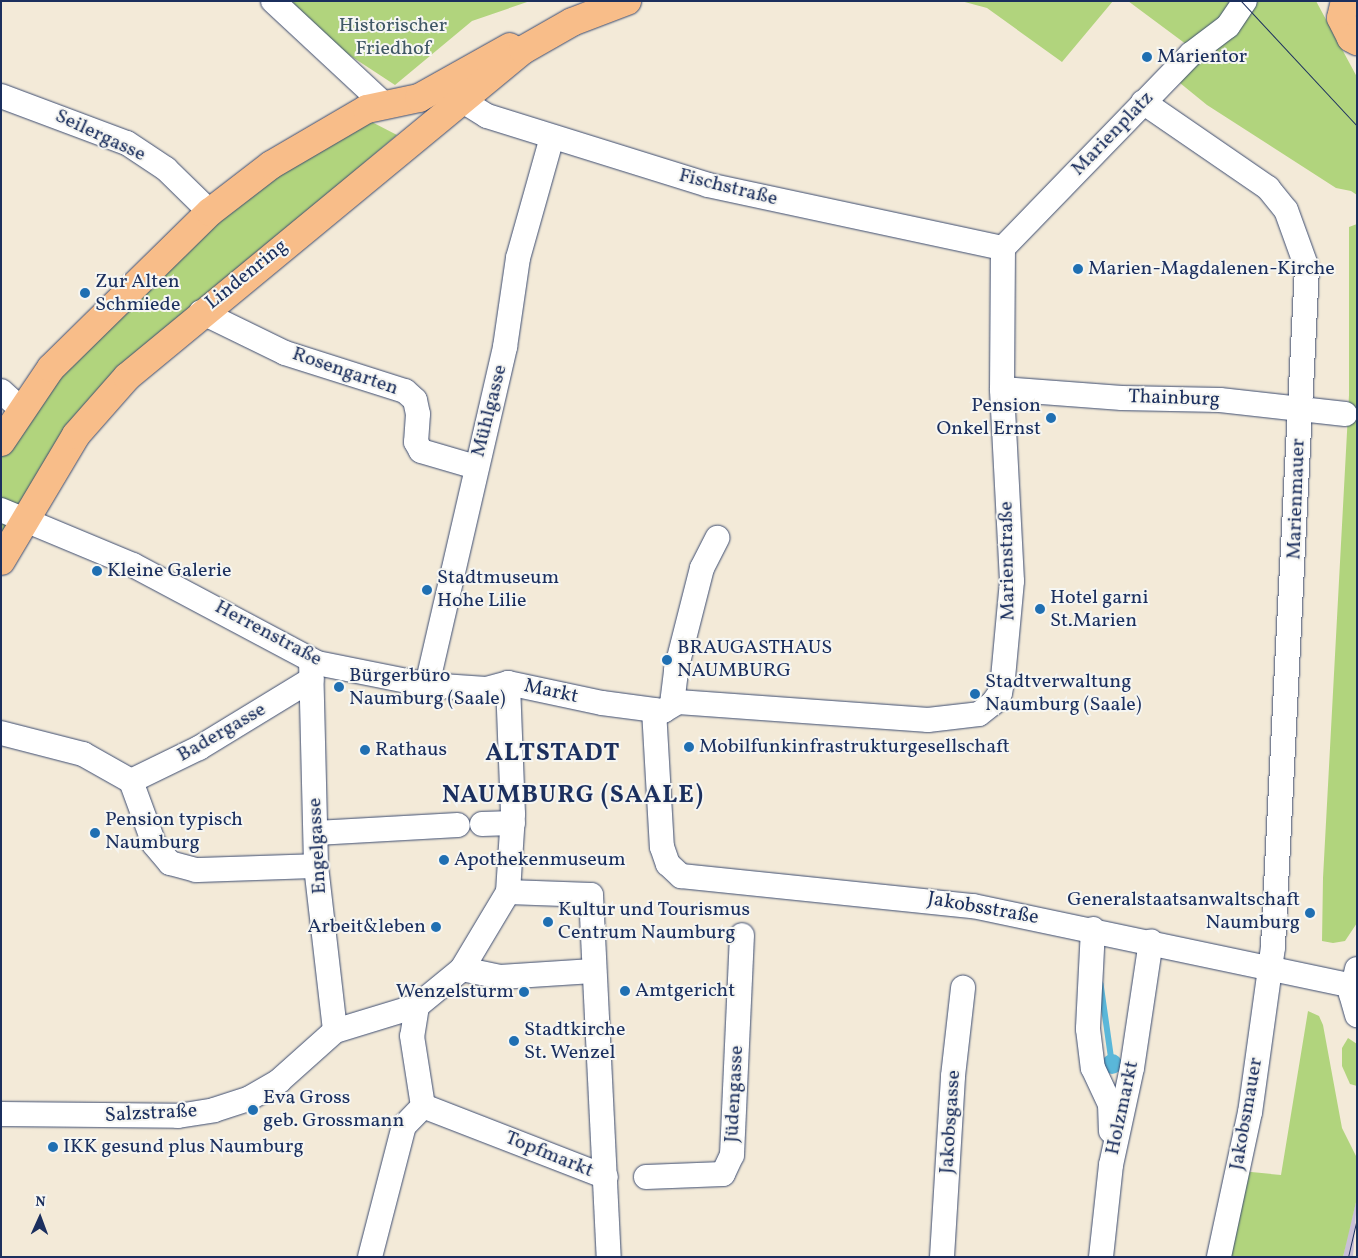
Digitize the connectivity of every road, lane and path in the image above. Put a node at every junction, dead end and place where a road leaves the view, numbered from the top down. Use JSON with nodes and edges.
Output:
{"nodes":[{"id":1,"x":273,"y":1,"type":"edge"},
{"id":2,"x":627,"y":1,"type":"edge"},
{"id":3,"x":1348,"y":6,"type":"edge"},
{"id":4,"x":1236,"y":15,"type":"edge"},
{"id":5,"x":1357,"y":41,"type":"edge"},
{"id":6,"x":459,"y":89,"type":"junction"},
{"id":7,"x":1,"y":96,"type":"edge"},
{"id":8,"x":397,"y":102,"type":"junction"},
{"id":9,"x":1143,"y":102,"type":"junction"},
{"id":10,"x":428,"y":129,"type":"junction"},
{"id":11,"x":552,"y":137,"type":"junction"},
{"id":12,"x":210,"y":212,"type":"junction"},
{"id":13,"x":1003,"y":248,"type":"junction"},
{"id":14,"x":201,"y":312,"type":"junction"},
{"id":15,"x":1002,"y":389,"type":"junction"},
{"id":16,"x":1,"y":390,"type":"edge"},
{"id":17,"x":21,"y":409,"type":"junction"},
{"id":18,"x":1300,"y":411,"type":"junction"},
{"id":19,"x":1344,"y":414,"type":"dead end"},
{"id":20,"x":1,"y":442,"type":"edge"},
{"id":21,"x":476,"y":467,"type":"junction"},
{"id":22,"x":22,"y":520,"type":"edge"},
{"id":23,"x":717,"y":538,"type":"dead end"},
{"id":24,"x":1,"y":561,"type":"edge"},
{"id":25,"x":311,"y":670,"type":"junction"},
{"id":26,"x":508,"y":683,"type":"junction"},
{"id":27,"x":427,"y":685,"type":"junction"},
{"id":28,"x":663,"y":707,"type":"junction"},
{"id":29,"x":1,"y":733,"type":"edge"},
{"id":30,"x":131,"y":781,"type":"junction"},
{"id":31,"x":513,"y":823,"type":"junction"},
{"id":32,"x":482,"y":824,"type":"dead end"},
{"id":33,"x":458,"y":825,"type":"dead end"},
{"id":34,"x":316,"y":832,"type":"junction"},
{"id":35,"x":316,"y":866,"type":"junction"},
{"id":36,"x":508,"y":892,"type":"junction"},
{"id":37,"x":1093,"y":929,"type":"junction"},
{"id":38,"x":742,"y":935,"type":"dead end"},
{"id":39,"x":1151,"y":941,"type":"junction"},
{"id":40,"x":462,"y":969,"type":"junction"},
{"id":41,"x":592,"y":971,"type":"junction"},
{"id":42,"x":1270,"y":971,"type":"junction"},
{"id":43,"x":1354,"y":977,"type":"edge"},
{"id":44,"x":963,"y":988,"type":"dead end"},
{"id":45,"x":417,"y":1006,"type":"junction"},
{"id":46,"x":1357,"y":1015,"type":"edge"},
{"id":47,"x":335,"y":1031,"type":"junction"},
{"id":48,"x":424,"y":1106,"type":"junction"},
{"id":49,"x":1,"y":1114,"type":"edge"},
{"id":50,"x":1112,"y":1165,"type":"junction"},
{"id":51,"x":606,"y":1177,"type":"junction"},
{"id":52,"x":646,"y":1177,"type":"dead end"},
{"id":53,"x":370,"y":1257,"type":"edge"},
{"id":54,"x":609,"y":1257,"type":"edge"},
{"id":55,"x":942,"y":1257,"type":"edge"},
{"id":56,"x":1101,"y":1257,"type":"edge"},
{"id":57,"x":1219,"y":1257,"type":"edge"}],
"edges":[{"from":1,"to":8,"type":"street"},
{"from":2,"to":6,"type":"main road","name":"Lindenring"},
{"from":3,"to":5,"type":"main road"},
{"from":4,"to":9,"type":"street","name":"Marienplatz"},
{"from":6,"to":8,"type":"main road","name":"Lindenring"},
{"from":6,"to":10,"type":"main road","name":"Lindenring"},
{"from":6,"to":11,"type":"street","name":"Fischstraße"},
{"from":7,"to":12,"type":"street","name":"Seilergasse"},
{"from":8,"to":10,"type":"main road"},
{"from":8,"to":12,"type":"main road","name":"Lindenring"},
{"from":9,"to":13,"type":"street","name":"Marienplatz"},
{"from":9,"to":18,"type":"street","name":"Marienmauer"},
{"from":10,"to":14,"type":"main road","name":"Lindenring"},
{"from":11,"to":13,"type":"street","name":"Fischstraße"},
{"from":11,"to":21,"type":"street","name":"Mühlgasse"},
{"from":12,"to":17,"type":"main road","name":"Lindenring"},
{"from":13,"to":15,"type":"street","name":"Marienstraße"},
{"from":14,"to":21,"type":"street","name":"Rosengarten"},
{"from":14,"to":22,"type":"main road","name":"Lindenring"},
{"from":15,"to":18,"type":"street","name":"Thainburg"},
{"from":15,"to":28,"type":"street","name":"Marienstraße"},
{"from":16,"to":17,"type":"street"},
{"from":17,"to":20,"type":"main road","name":"Lindenring"},
{"from":18,"to":19,"type":"street","name":"Thainburg"},
{"from":18,"to":42,"type":"street","name":"Marienmauer"},
{"from":21,"to":27,"type":"street","name":"Mühlgasse"},
{"from":22,"to":24,"type":"main road","name":"Lindenring"},
{"from":22,"to":25,"type":"street","name":"Herrenstraße"},
{"from":23,"to":28,"type":"street"},
{"from":25,"to":27,"type":"street","name":"Herrenstraße"},
{"from":25,"to":30,"type":"street","name":"Badergasse"},
{"from":25,"to":34,"type":"street","name":"Engelgasse"},
{"from":26,"to":27,"type":"street","name":"Herrenstraße"},
{"from":26,"to":28,"type":"street","name":"Markt"},
{"from":26,"to":31,"type":"street","name":"Markt"},
{"from":28,"to":37,"type":"street","name":"Jakobsstraße"},
{"from":29,"to":30,"type":"street"},
{"from":30,"to":35,"type":"street"},
{"from":31,"to":32,"type":"street"},
{"from":31,"to":36,"type":"street","name":"Markt"},
{"from":33,"to":34,"type":"street"},
{"from":34,"to":35,"type":"street","name":"Engelgasse"},
{"from":35,"to":47,"type":"street","name":"Engelgasse"},
{"from":36,"to":40,"type":"street","name":"Markt"},
{"from":36,"to":41,"type":"street","name":"Topfmarkt"},
{"from":37,"to":39,"type":"street","name":"Jakobsstraße"},
{"from":37,"to":50,"type":"street","name":"Holzmarkt"},
{"from":38,"to":52,"type":"street","name":"Jüdengasse"},
{"from":39,"to":42,"type":"street","name":"Jakobsstraße"},
{"from":39,"to":50,"type":"street","name":"Holzmarkt"},
{"from":40,"to":41,"type":"street"},
{"from":40,"to":45,"type":"street"},
{"from":41,"to":51,"type":"street","name":"Topfmarkt"},
{"from":42,"to":43,"type":"street","name":"Jakobsstraße"},
{"from":42,"to":57,"type":"street","name":"Jakobsmauer"},
{"from":43,"to":46,"type":"street"},
{"from":44,"to":55,"type":"street","name":"Jakobsgasse"},
{"from":45,"to":47,"type":"street"},
{"from":45,"to":48,"type":"street"},
{"from":47,"to":49,"type":"street","name":"Salzstraße"},
{"from":48,"to":51,"type":"street","name":"Topfmarkt"},
{"from":48,"to":53,"type":"street"},
{"from":50,"to":56,"type":"street"},
{"from":51,"to":54,"type":"street"}]}
